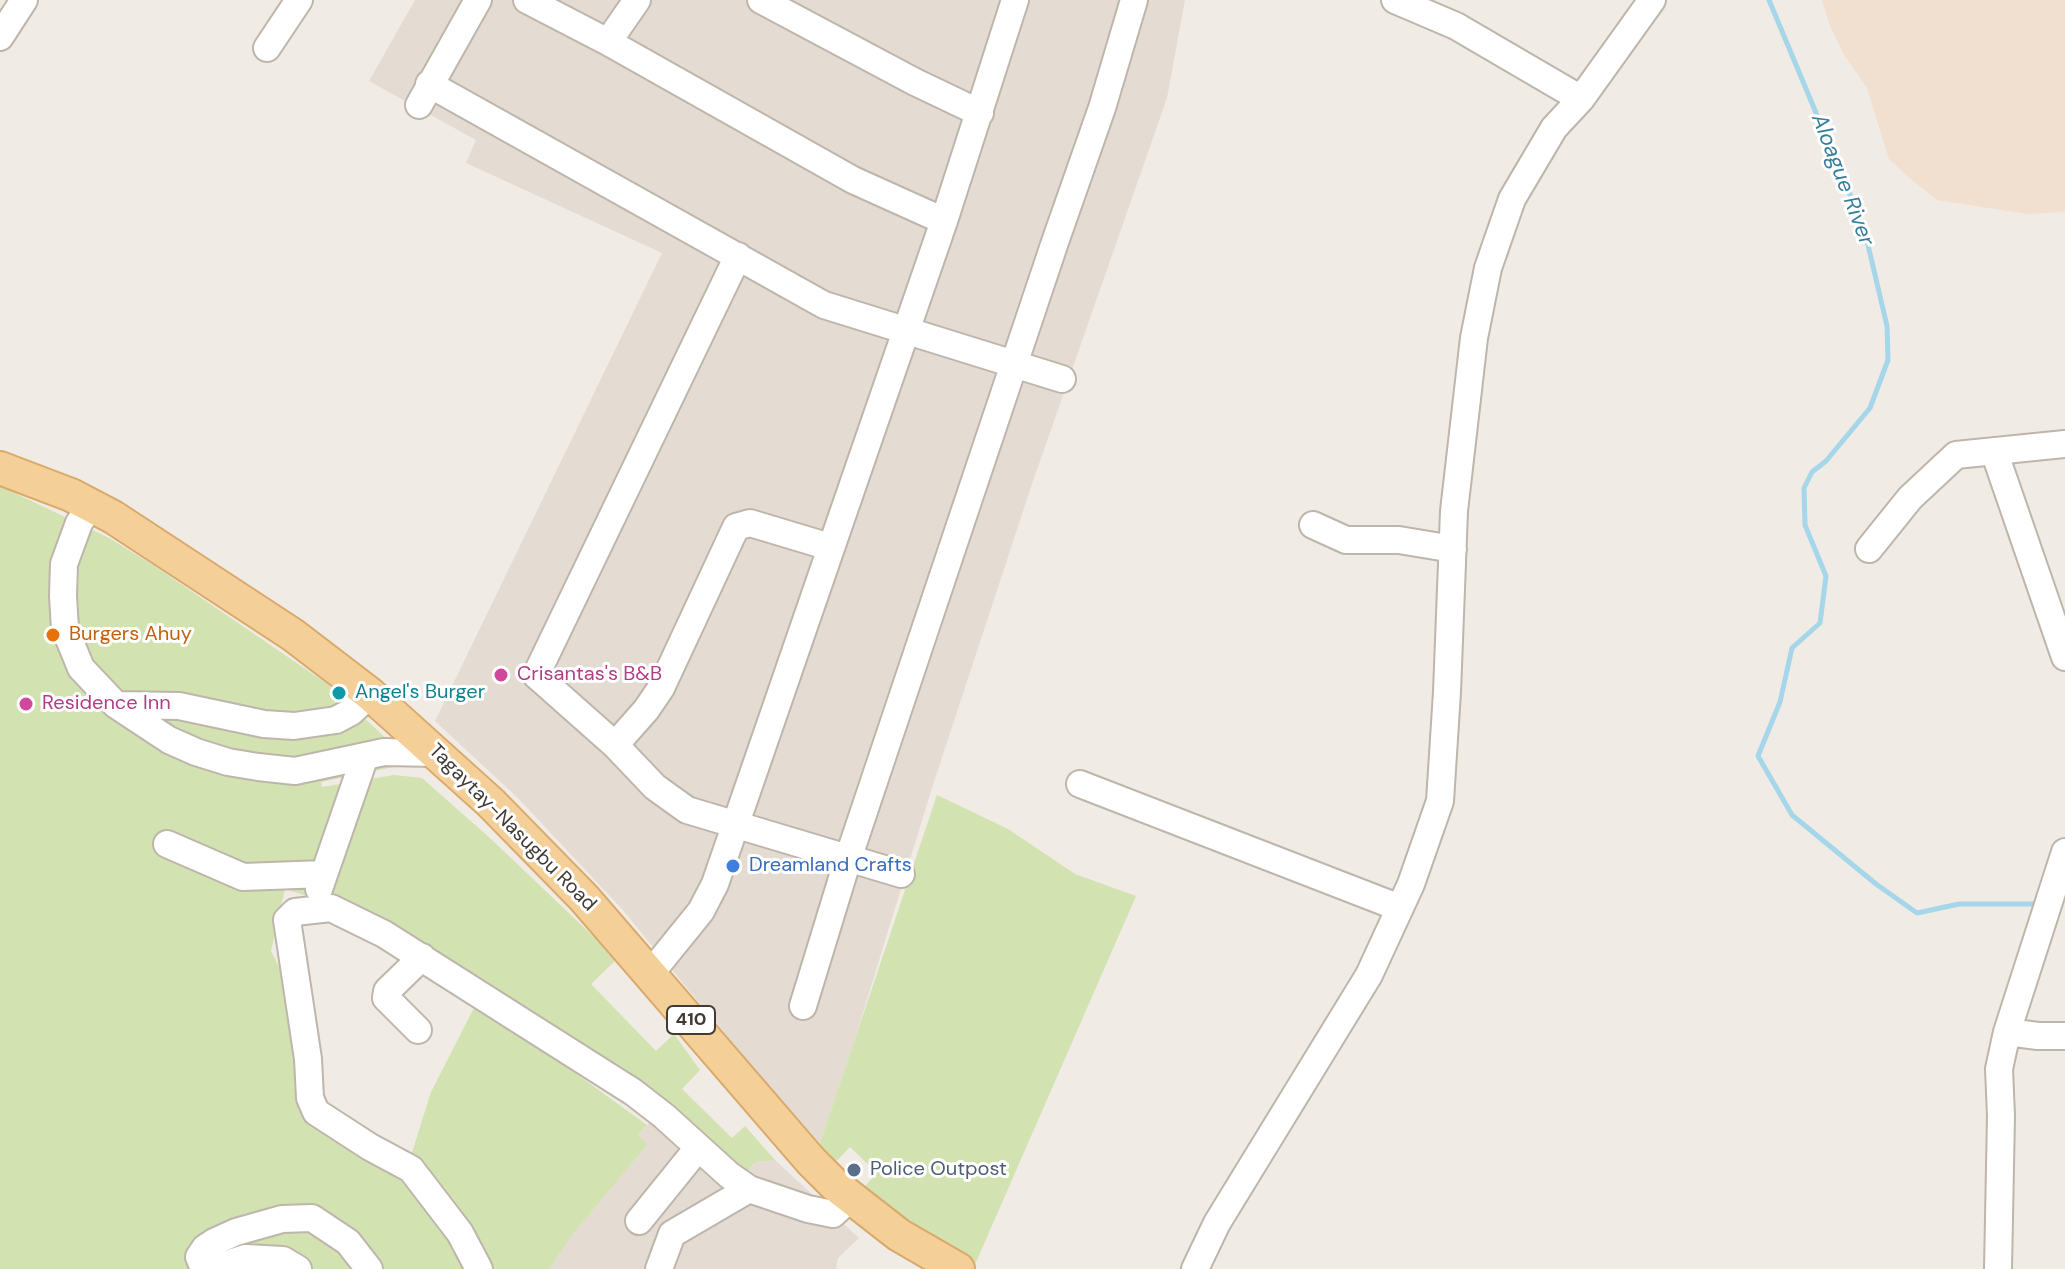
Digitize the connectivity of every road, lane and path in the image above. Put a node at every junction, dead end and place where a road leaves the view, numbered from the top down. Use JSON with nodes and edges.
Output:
{"nodes":[{"id":1,"x":24,"y":0,"type":"edge"},
{"id":2,"x":299,"y":0,"type":"edge"},
{"id":3,"x":478,"y":0,"type":"edge"},
{"id":4,"x":527,"y":0,"type":"edge"},
{"id":5,"x":637,"y":0,"type":"edge"},
{"id":6,"x":761,"y":0,"type":"edge"},
{"id":7,"x":1134,"y":0,"type":"edge"},
{"id":8,"x":1395,"y":0,"type":"edge"},
{"id":9,"x":1652,"y":0,"type":"edge"},
{"id":10,"x":1007,"y":2,"type":"edge"},
{"id":11,"x":0,"y":37,"type":"edge"},
{"id":12,"x":608,"y":42,"type":"junction"},
{"id":13,"x":267,"y":48,"type":"dead end"},
{"id":14,"x":1581,"y":99,"type":"junction"},
{"id":15,"x":980,"y":113,"type":"junction"},
{"id":16,"x":944,"y":221,"type":"junction"},
{"id":17,"x":738,"y":256,"type":"junction"},
{"id":18,"x":906,"y":331,"type":"junction"},
{"id":19,"x":1015,"y":364,"type":"junction"},
{"id":20,"x":1062,"y":379,"type":"dead end"},
{"id":21,"x":2065,"y":444,"type":"edge"},
{"id":22,"x":1994,"y":451,"type":"junction"},
{"id":23,"x":0,"y":468,"type":"edge"},
{"id":24,"x":91,"y":505,"type":"junction"},
{"id":25,"x":1313,"y":525,"type":"dead end"},
{"id":26,"x":830,"y":547,"type":"junction"},
{"id":27,"x":1453,"y":549,"type":"junction"},
{"id":28,"x":1869,"y":549,"type":"dead end"},
{"id":29,"x":2065,"y":657,"type":"edge"},
{"id":30,"x":370,"y":694,"type":"junction"},
{"id":31,"x":116,"y":705,"type":"junction"},
{"id":32,"x":615,"y":745,"type":"junction"},
{"id":33,"x":437,"y":753,"type":"junction"},
{"id":34,"x":365,"y":756,"type":"junction"},
{"id":35,"x":1080,"y":784,"type":"dead end"},
{"id":36,"x":734,"y":823,"type":"junction"},
{"id":37,"x":167,"y":844,"type":"dead end"},
{"id":38,"x":2065,"y":852,"type":"edge"},
{"id":39,"x":848,"y":859,"type":"junction"},
{"id":40,"x":324,"y":874,"type":"junction"},
{"id":41,"x":901,"y":874,"type":"dead end"},
{"id":42,"x":1400,"y":908,"type":"junction"},
{"id":43,"x":313,"y":910,"type":"junction"},
{"id":44,"x":422,"y":957,"type":"junction"},
{"id":45,"x":650,"y":974,"type":"junction"},
{"id":46,"x":803,"y":1006,"type":"dead end"},
{"id":47,"x":418,"y":1030,"type":"dead end"},
{"id":48,"x":2007,"y":1032,"type":"junction"},
{"id":49,"x":2065,"y":1036,"type":"edge"},
{"id":50,"x":698,"y":1148,"type":"junction"},
{"id":51,"x":749,"y":1189,"type":"junction"},
{"id":52,"x":850,"y":1198,"type":"junction"},
{"id":53,"x":639,"y":1221,"type":"dead end"},
{"id":54,"x":213,"y":1269,"type":"edge"},
{"id":55,"x":298,"y":1269,"type":"edge"},
{"id":56,"x":369,"y":1269,"type":"edge"},
{"id":57,"x":479,"y":1269,"type":"edge"},
{"id":58,"x":659,"y":1269,"type":"edge"},
{"id":59,"x":958,"y":1269,"type":"edge"},
{"id":60,"x":1195,"y":1269,"type":"edge"},
{"id":61,"x":1998,"y":1269,"type":"edge"}],
"edges":[{"from":1,"to":11,"type":"street"},
{"from":2,"to":13,"type":"street"},
{"from":3,"to":17,"type":"street"},
{"from":4,"to":12,"type":"street"},
{"from":5,"to":12,"type":"street"},
{"from":6,"to":15,"type":"street"},
{"from":7,"to":19,"type":"street"},
{"from":8,"to":14,"type":"street"},
{"from":9,"to":14,"type":"street"},
{"from":10,"to":15,"type":"street"},
{"from":12,"to":16,"type":"street"},
{"from":14,"to":27,"type":"street"},
{"from":15,"to":16,"type":"street"},
{"from":16,"to":18,"type":"street"},
{"from":17,"to":18,"type":"street"},
{"from":17,"to":32,"type":"street"},
{"from":18,"to":19,"type":"street"},
{"from":18,"to":26,"type":"street"},
{"from":19,"to":20,"type":"street"},
{"from":19,"to":39,"type":"street"},
{"from":21,"to":22,"type":"street"},
{"from":22,"to":28,"type":"street"},
{"from":22,"to":29,"type":"street"},
{"from":23,"to":24,"type":"main road","name":"Tagaytay-Nasugbu Road","number":"410"},
{"from":24,"to":30,"type":"main road","name":"Tagaytay-Nasugbu Road","number":"410"},
{"from":24,"to":31,"type":"street"},
{"from":25,"to":27,"type":"street"},
{"from":26,"to":32,"type":"street"},
{"from":26,"to":36,"type":"street"},
{"from":27,"to":42,"type":"street"},
{"from":30,"to":31,"type":"street"},
{"from":30,"to":33,"type":"main road","name":"Tagaytay-Nasugbu Road","number":"410"},
{"from":31,"to":34,"type":"street"},
{"from":32,"to":36,"type":"street"},
{"from":33,"to":34,"type":"street"},
{"from":33,"to":45,"type":"main road","name":"Tagaytay-Nasugbu Road","number":"410"},
{"from":34,"to":40,"type":"street"},
{"from":35,"to":42,"type":"street"},
{"from":36,"to":39,"type":"street"},
{"from":36,"to":45,"type":"street"},
{"from":37,"to":40,"type":"street"},
{"from":38,"to":48,"type":"street"},
{"from":39,"to":41,"type":"street"},
{"from":39,"to":46,"type":"street"},
{"from":40,"to":43,"type":"street"},
{"from":42,"to":60,"type":"street"},
{"from":43,"to":44,"type":"street"},
{"from":43,"to":57,"type":"street"},
{"from":44,"to":47,"type":"street"},
{"from":44,"to":50,"type":"street"},
{"from":45,"to":52,"type":"main road","name":"Tagaytay-Nasugbu Road","number":"410"},
{"from":48,"to":49,"type":"street"},
{"from":48,"to":61,"type":"street"},
{"from":50,"to":51,"type":"street"},
{"from":50,"to":53,"type":"street"},
{"from":51,"to":52,"type":"street"},
{"from":51,"to":58,"type":"street"},
{"from":52,"to":59,"type":"main road","name":"Tagaytay-Nasugbu Road","number":"410"},
{"from":54,"to":55,"type":"street"},
{"from":54,"to":56,"type":"street"}]}
